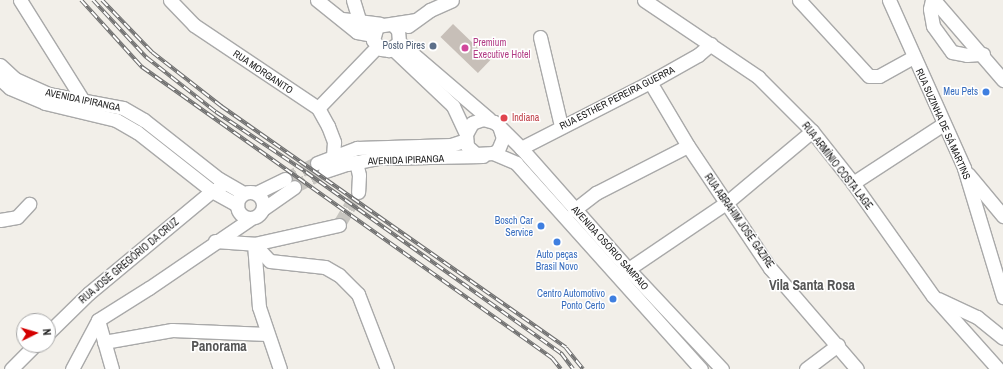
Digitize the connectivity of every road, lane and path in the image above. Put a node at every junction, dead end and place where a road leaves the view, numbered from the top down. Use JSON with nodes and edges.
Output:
{"nodes":[{"id":1,"x":20,"y":0,"type":"edge"},
{"id":2,"x":170,"y":0,"type":"edge"},
{"id":3,"x":317,"y":0,"type":"edge"},
{"id":4,"x":353,"y":0,"type":"edge"},
{"id":5,"x":452,"y":0,"type":"edge"},
{"id":6,"x":644,"y":0,"type":"edge"},
{"id":7,"x":799,"y":0,"type":"edge"},
{"id":8,"x":889,"y":0,"type":"edge"},
{"id":9,"x":933,"y":0,"type":"edge"},
{"id":10,"x":342,"y":19,"type":"junction"},
{"id":11,"x":359,"y":22,"type":"junction"},
{"id":12,"x":393,"y":34,"type":"junction"},
{"id":13,"x":540,"y":37,"type":"dead end"},
{"id":14,"x":371,"y":39,"type":"junction"},
{"id":15,"x":711,"y":44,"type":"junction"},
{"id":16,"x":983,"y":54,"type":"junction"},
{"id":17,"x":913,"y":57,"type":"junction"},
{"id":18,"x":0,"y":65,"type":"edge"},
{"id":19,"x":0,"y":79,"type":"edge"},
{"id":20,"x":1003,"y":80,"type":"edge"},
{"id":21,"x":650,"y":82,"type":"junction"},
{"id":22,"x":82,"y":99,"type":"junction"},
{"id":23,"x":318,"y":108,"type":"junction"},
{"id":24,"x":494,"y":123,"type":"junction"},
{"id":25,"x":942,"y":125,"type":"junction"},
{"id":26,"x":561,"y":126,"type":"junction"},
{"id":27,"x":812,"y":132,"type":"junction"},
{"id":28,"x":466,"y":137,"type":"junction"},
{"id":29,"x":688,"y":146,"type":"junction"},
{"id":30,"x":520,"y":148,"type":"junction"},
{"id":31,"x":490,"y":154,"type":"junction"},
{"id":32,"x":333,"y":156,"type":"junction"},
{"id":33,"x":356,"y":162,"type":"junction"},
{"id":34,"x":964,"y":168,"type":"junction"},
{"id":35,"x":853,"y":183,"type":"junction"},
{"id":36,"x":231,"y":186,"type":"junction"},
{"id":37,"x":212,"y":192,"type":"junction"},
{"id":38,"x":358,"y":192,"type":"tunnel mouth"},
{"id":39,"x":243,"y":200,"type":"junction"},
{"id":40,"x":726,"y":203,"type":"junction"},
{"id":41,"x":30,"y":204,"type":"dead end"},
{"id":42,"x":263,"y":209,"type":"junction"},
{"id":43,"x":574,"y":210,"type":"junction"},
{"id":44,"x":1003,"y":216,"type":"edge"},
{"id":45,"x":250,"y":219,"type":"junction"},
{"id":46,"x":0,"y":220,"type":"edge"},
{"id":47,"x":339,"y":225,"type":"dead end"},
{"id":48,"x":215,"y":241,"type":"junction"},
{"id":49,"x":254,"y":244,"type":"junction"},
{"id":50,"x":610,"y":270,"type":"junction"},
{"id":51,"x":629,"y":270,"type":"junction"},
{"id":52,"x":933,"y":296,"type":"junction"},
{"id":53,"x":1003,"y":297,"type":"edge"},
{"id":54,"x":977,"y":317,"type":"junction"},
{"id":55,"x":98,"y":320,"type":"junction"},
{"id":56,"x":56,"y":325,"type":"edge"},
{"id":57,"x":962,"y":329,"type":"junction"},
{"id":58,"x":267,"y":334,"type":"junction"},
{"id":59,"x":1001,"y":334,"type":"edge"},
{"id":60,"x":104,"y":342,"type":"junction"},
{"id":61,"x":838,"y":345,"type":"junction"},
{"id":62,"x":27,"y":353,"type":"edge"},
{"id":63,"x":11,"y":369,"type":"edge"},
{"id":64,"x":72,"y":369,"type":"edge"},
{"id":65,"x":112,"y":369,"type":"edge"},
{"id":66,"x":280,"y":369,"type":"edge"},
{"id":67,"x":387,"y":369,"type":"edge"},
{"id":68,"x":701,"y":369,"type":"edge"},
{"id":69,"x":722,"y":369,"type":"edge"},
{"id":70,"x":806,"y":369,"type":"edge"},
{"id":71,"x":857,"y":369,"type":"edge"},
{"id":72,"x":998,"y":369,"type":"edge"}],
"edges":[{"from":1,"to":22,"type":"street"},
{"from":2,"to":23,"type":"street","name":"RUA MORGANITO"},
{"from":3,"to":10,"type":"street"},
{"from":4,"to":11,"type":"street"},
{"from":5,"to":12,"type":"street"},
{"from":6,"to":15,"type":"street","name":"RUA ARMÍNIO COSTA LAGE"},
{"from":7,"to":17,"type":"street"},
{"from":8,"to":17,"type":"street","name":"RUA SUZINHA DE SÁ MARTINS"},
{"from":9,"to":16,"type":"street"},
{"from":9,"to":16,"type":"street"},
{"from":10,"to":11,"type":"street"},
{"from":10,"to":14,"type":"street"},
{"from":11,"to":12,"type":"street"},
{"from":11,"to":14,"type":"street"},
{"from":12,"to":14,"type":"street"},
{"from":12,"to":14,"type":"street"},
{"from":12,"to":24,"type":"street","name":"AVENIDA OSÓRIO SAMPAIO"},
{"from":12,"to":28,"type":"street"},
{"from":13,"to":26,"type":"street"},
{"from":14,"to":23,"type":"street"},
{"from":15,"to":21,"type":"street","name":"RUA ESTHER PEREIRA GUERRA"},
{"from":15,"to":27,"type":"street","name":"RUA ARMÍNIO COSTA LAGE"},
{"from":16,"to":20,"type":"street"},
{"from":17,"to":25,"type":"street","name":"RUA SUZINHA DE SÁ MARTINS"},
{"from":18,"to":22,"type":"street","name":"AVENIDA IPIRANGA"},
{"from":19,"to":37,"type":"street","name":"AVENIDA IPIRANGA"},
{"from":21,"to":26,"type":"street","name":"RUA ESTHER PEREIRA GUERRA"},
{"from":21,"to":29,"type":"street","name":"RUA ABRAHIM JOSÉ GAZIRE"},
{"from":22,"to":36,"type":"street","name":"AVENIDA IPIRANGA"},
{"from":23,"to":32,"type":"street","name":"RUA MORGANITO"},
{"from":24,"to":28,"type":"street"},
{"from":24,"to":30,"type":"street","name":"AVENIDA OSÓRIO SAMPAIO"},
{"from":24,"to":31,"type":"street"},
{"from":25,"to":34,"type":"street","name":"RUA SUZINHA DE SÁ MARTINS"},
{"from":25,"to":35,"type":"street"},
{"from":26,"to":30,"type":"street","name":"RUA ESTHER PEREIRA GUERRA"},
{"from":27,"to":35,"type":"street","name":"RUA ARMÍNIO COSTA LAGE"},
{"from":27,"to":40,"type":"street"},
{"from":28,"to":31,"type":"street"},
{"from":28,"to":32,"type":"street","name":"AVENIDA IPIRANGA"},
{"from":29,"to":40,"type":"street","name":"RUA ABRAHIM JOSÉ GAZIRE"},
{"from":29,"to":43,"type":"street"},
{"from":30,"to":43,"type":"street","name":"AVENIDA OSÓRIO SAMPAIO"},
{"from":31,"to":33,"type":"street","name":"AVENIDA IPIRANGA"},
{"from":31,"to":50,"type":"street","name":"AVENIDA OSÓRIO SAMPAIO"},
{"from":32,"to":33,"type":"street","name":"AVENIDA IPIRANGA"},
{"from":33,"to":38,"type":"street"},
{"from":34,"to":44,"type":"street"},
{"from":34,"to":53,"type":"street","name":"RUA SUZINHA DE SÁ MARTINS"},
{"from":35,"to":52,"type":"street","name":"RUA ARMÍNIO COSTA LAGE"},
{"from":36,"to":37,"type":"street"},
{"from":36,"to":39,"type":"street","name":"AVENIDA IPIRANGA"},
{"from":37,"to":39,"type":"street","name":"AVENIDA IPIRANGA"},
{"from":37,"to":56,"type":"street","name":"RUA JOSÉ GREGÓRIO DA CRUZ"},
{"from":39,"to":42,"type":"street"},
{"from":39,"to":42,"type":"street"},
{"from":39,"to":45,"type":"street"},
{"from":39,"to":48,"type":"street"},
{"from":40,"to":51,"type":"street"},
{"from":40,"to":61,"type":"street","name":"RUA ABRAHIM JOSÉ GAZIRE"},
{"from":41,"to":46,"type":"street"},
{"from":42,"to":45,"type":"street"},
{"from":43,"to":51,"type":"street","name":"AVENIDA OSÓRIO SAMPAIO"},
{"from":45,"to":48,"type":"street"},
{"from":47,"to":49,"type":"street"},
{"from":48,"to":49,"type":"street"},
{"from":48,"to":55,"type":"street"},
{"from":49,"to":58,"type":"street"},
{"from":49,"to":67,"type":"street"},
{"from":50,"to":51,"type":"street"},
{"from":50,"to":68,"type":"street","name":"AVENIDA OSÓRIO SAMPAIO"},
{"from":51,"to":69,"type":"street","name":"AVENIDA OSÓRIO SAMPAIO"},
{"from":52,"to":54,"type":"street","name":"RUA ARMÍNIO COSTA LAGE"},
{"from":52,"to":57,"type":"street","name":"RUA ARMÍNIO COSTA LAGE"},
{"from":54,"to":57,"type":"street"},
{"from":54,"to":59,"type":"street","name":"RUA ARMÍNIO COSTA LAGE"},
{"from":55,"to":60,"type":"street"},
{"from":55,"to":64,"type":"street"},
{"from":57,"to":72,"type":"street","name":"RUA ARMÍNIO COSTA LAGE"},
{"from":58,"to":60,"type":"street"},
{"from":58,"to":66,"type":"street"},
{"from":60,"to":65,"type":"street"},
{"from":61,"to":70,"type":"street"},
{"from":61,"to":71,"type":"street","name":"RUA ABRAHIM JOSÉ GAZIRE"},
{"from":62,"to":63,"type":"street"}]}
